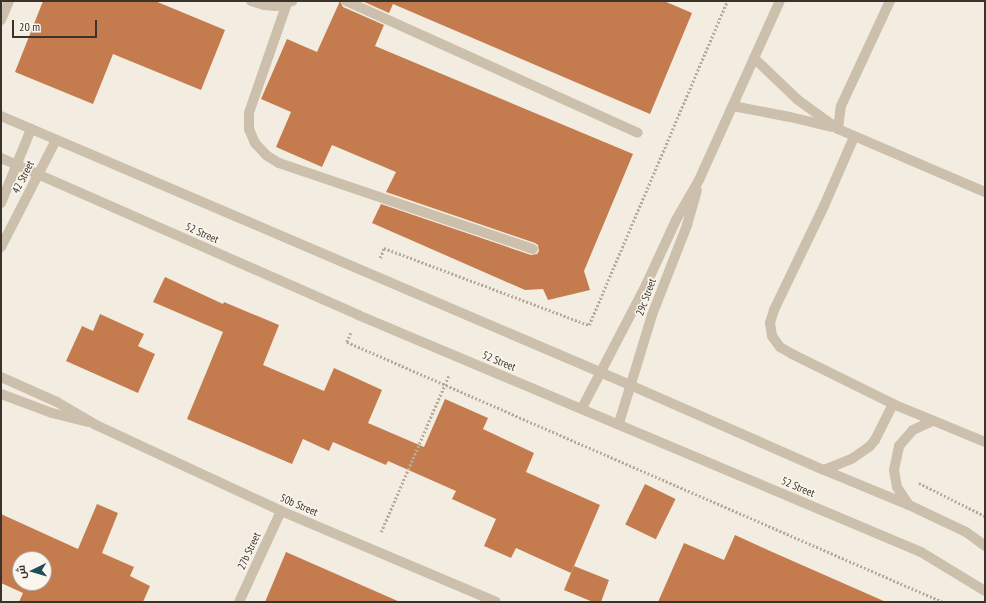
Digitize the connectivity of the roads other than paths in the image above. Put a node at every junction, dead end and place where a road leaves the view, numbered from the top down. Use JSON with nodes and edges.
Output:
{"nodes":[{"id":1,"x":10,"y":1,"type":"edge"},
{"id":2,"x":251,"y":1,"type":"edge"},
{"id":3,"x":346,"y":1,"type":"edge"},
{"id":4,"x":780,"y":1,"type":"edge"},
{"id":5,"x":890,"y":1,"type":"edge"},
{"id":6,"x":289,"y":2,"type":"edge"},
{"id":7,"x":1,"y":20,"type":"edge"},
{"id":8,"x":754,"y":58,"type":"junction"},
{"id":9,"x":733,"y":106,"type":"junction"},
{"id":10,"x":1,"y":116,"type":"edge"},
{"id":11,"x":32,"y":129,"type":"junction"},
{"id":12,"x":838,"y":129,"type":"junction"},
{"id":13,"x":638,"y":133,"type":"dead end"},
{"id":14,"x":854,"y":137,"type":"junction"},
{"id":15,"x":56,"y":140,"type":"junction"},
{"id":16,"x":1,"y":158,"type":"edge"},
{"id":17,"x":17,"y":165,"type":"junction"},
{"id":18,"x":38,"y":174,"type":"junction"},
{"id":19,"x":700,"y":180,"type":"junction"},
{"id":20,"x":985,"y":192,"type":"edge"},
{"id":21,"x":1,"y":203,"type":"edge"},
{"id":22,"x":1,"y":247,"type":"edge"},
{"id":23,"x":533,"y":249,"type":"dead end"},
{"id":24,"x":601,"y":372,"type":"junction"},
{"id":25,"x":1,"y":377,"type":"edge"},
{"id":26,"x":630,"y":385,"type":"junction"},
{"id":27,"x":1,"y":394,"type":"edge"},
{"id":28,"x":893,"y":404,"type":"junction"},
{"id":29,"x":582,"y":408,"type":"junction"},
{"id":30,"x":932,"y":421,"type":"junction"},
{"id":31,"x":619,"y":424,"type":"junction"},
{"id":32,"x":96,"y":425,"type":"junction"},
{"id":33,"x":985,"y":442,"type":"edge"},
{"id":34,"x":824,"y":470,"type":"junction"},
{"id":35,"x":909,"y":504,"type":"junction"},
{"id":36,"x":281,"y":511,"type":"junction"},
{"id":37,"x":985,"y":546,"type":"edge"},
{"id":38,"x":985,"y":591,"type":"edge"},
{"id":39,"x":239,"y":602,"type":"edge"},
{"id":40,"x":496,"y":602,"type":"edge"}],
"edges":[{"from":1,"to":7,"type":"street"},
{"from":2,"to":6,"type":"street"},
{"from":3,"to":13,"type":"street"},
{"from":4,"to":8,"type":"street","name":"29c Street"},
{"from":5,"to":12,"type":"street"},
{"from":6,"to":23,"type":"street"},
{"from":8,"to":9,"type":"street","name":"29c Street"},
{"from":8,"to":12,"type":"street"},
{"from":9,"to":12,"type":"street"},
{"from":9,"to":19,"type":"street","name":"29c Street"},
{"from":10,"to":11,"type":"street"},
{"from":11,"to":15,"type":"street"},
{"from":11,"to":17,"type":"street","name":"42 Street"},
{"from":12,"to":14,"type":"street"},
{"from":14,"to":20,"type":"street"},
{"from":14,"to":28,"type":"street"},
{"from":15,"to":18,"type":"street","name":"42 Street"},
{"from":15,"to":24,"type":"street"},
{"from":16,"to":17,"type":"street","name":"52 Street"},
{"from":17,"to":18,"type":"street","name":"52 Street"},
{"from":17,"to":21,"type":"street","name":"42 Street"},
{"from":18,"to":22,"type":"street","name":"42 Street"},
{"from":18,"to":29,"type":"street","name":"52 Street"},
{"from":19,"to":24,"type":"street","name":"29c Street"},
{"from":19,"to":26,"type":"street","name":"29c Street"},
{"from":24,"to":26,"type":"street"},
{"from":24,"to":29,"type":"street","name":"29c Street"},
{"from":25,"to":32,"type":"street","name":"50b Street"},
{"from":26,"to":31,"type":"street","name":"29c Street"},
{"from":26,"to":34,"type":"street"},
{"from":27,"to":32,"type":"street","name":"50b Street"},
{"from":28,"to":30,"type":"street"},
{"from":28,"to":34,"type":"street"},
{"from":29,"to":31,"type":"street","name":"52 Street"},
{"from":30,"to":33,"type":"street"},
{"from":30,"to":35,"type":"street"},
{"from":31,"to":38,"type":"street","name":"52 Street"},
{"from":32,"to":36,"type":"street","name":"50b Street"},
{"from":34,"to":35,"type":"street"},
{"from":35,"to":37,"type":"street"},
{"from":36,"to":39,"type":"street","name":"27b Street"},
{"from":36,"to":40,"type":"street","name":"50b Street"}]}
